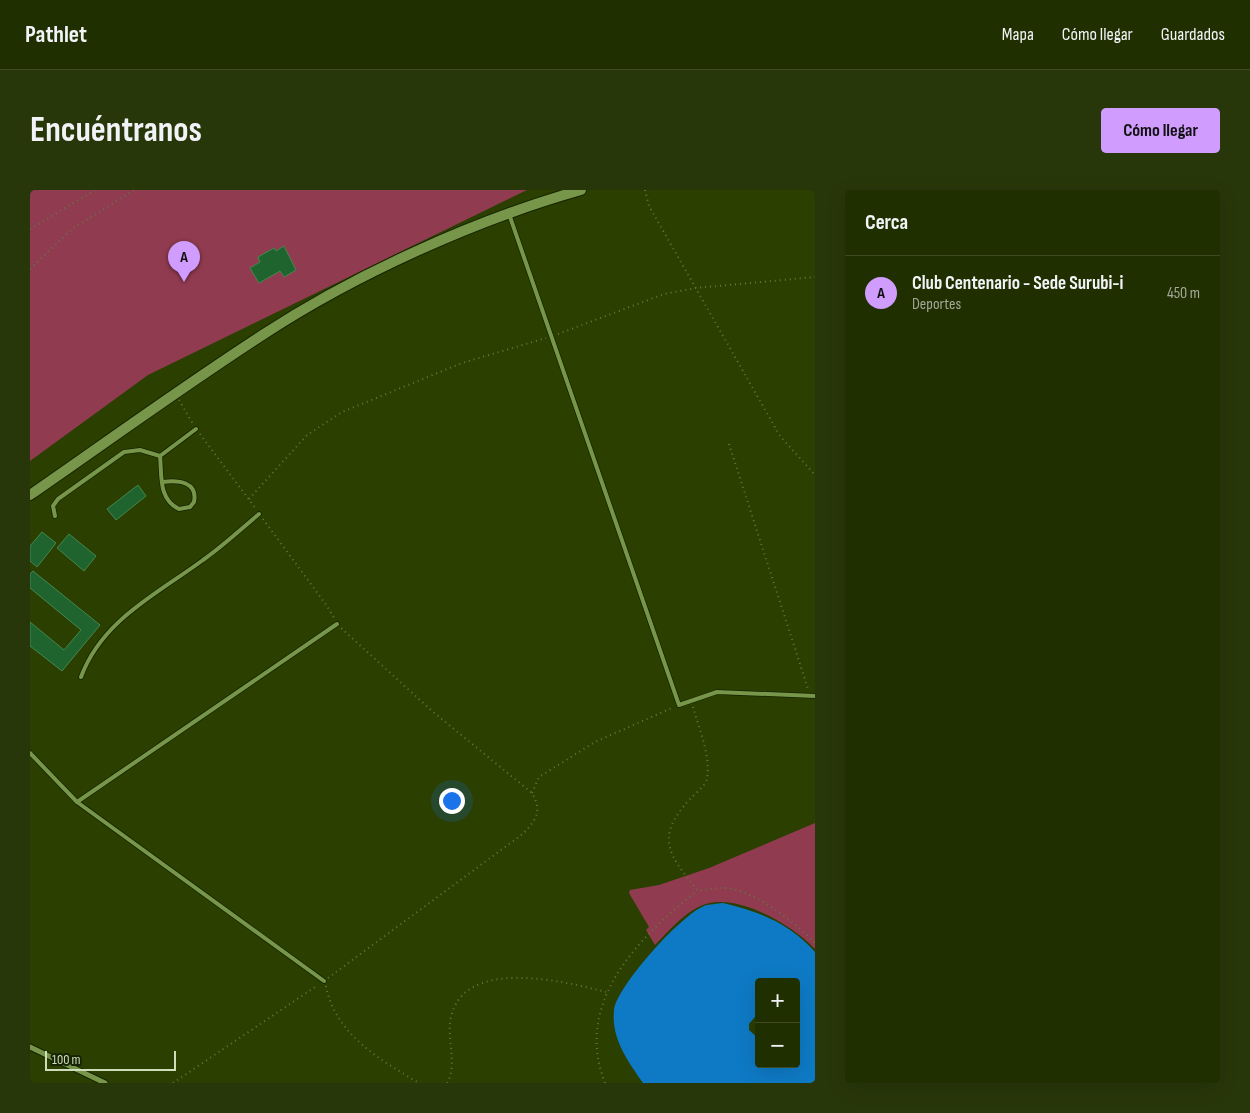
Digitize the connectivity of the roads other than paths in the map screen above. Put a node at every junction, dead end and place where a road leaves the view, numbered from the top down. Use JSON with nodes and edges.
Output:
{"nodes":[{"id":1,"x":581,"y":190,"type":"edge"},
{"id":2,"x":509,"y":214,"type":"junction"},
{"id":3,"x":196,"y":429,"type":"road end"},
{"id":4,"x":160,"y":456,"type":"junction"},
{"id":5,"x":163,"y":482,"type":"junction"},
{"id":6,"x":30,"y":495,"type":"edge"},
{"id":7,"x":259,"y":514,"type":"road end"},
{"id":8,"x":55,"y":516,"type":"dead end"},
{"id":9,"x":337,"y":624,"type":"road end"},
{"id":10,"x":81,"y":677,"type":"dead end"},
{"id":11,"x":813,"y":696,"type":"edge"},
{"id":12,"x":30,"y":753,"type":"edge"},
{"id":13,"x":77,"y":802,"type":"junction"},
{"id":14,"x":324,"y":981,"type":"road end"},
{"id":15,"x":30,"y":1047,"type":"edge"},
{"id":16,"x":105,"y":1083,"type":"edge"}],
"edges":[{"from":1,"to":2,"type":"street"},
{"from":2,"to":6,"type":"street"},
{"from":2,"to":11,"type":"lane"},
{"from":3,"to":4,"type":"lane"},
{"from":4,"to":5,"type":"lane"},
{"from":4,"to":8,"type":"lane"},
{"from":5,"to":5,"type":"lane"},
{"from":7,"to":10,"type":"lane"},
{"from":9,"to":13,"type":"lane"},
{"from":12,"to":13,"type":"lane"},
{"from":13,"to":14,"type":"lane"},
{"from":15,"to":16,"type":"street"}]}
